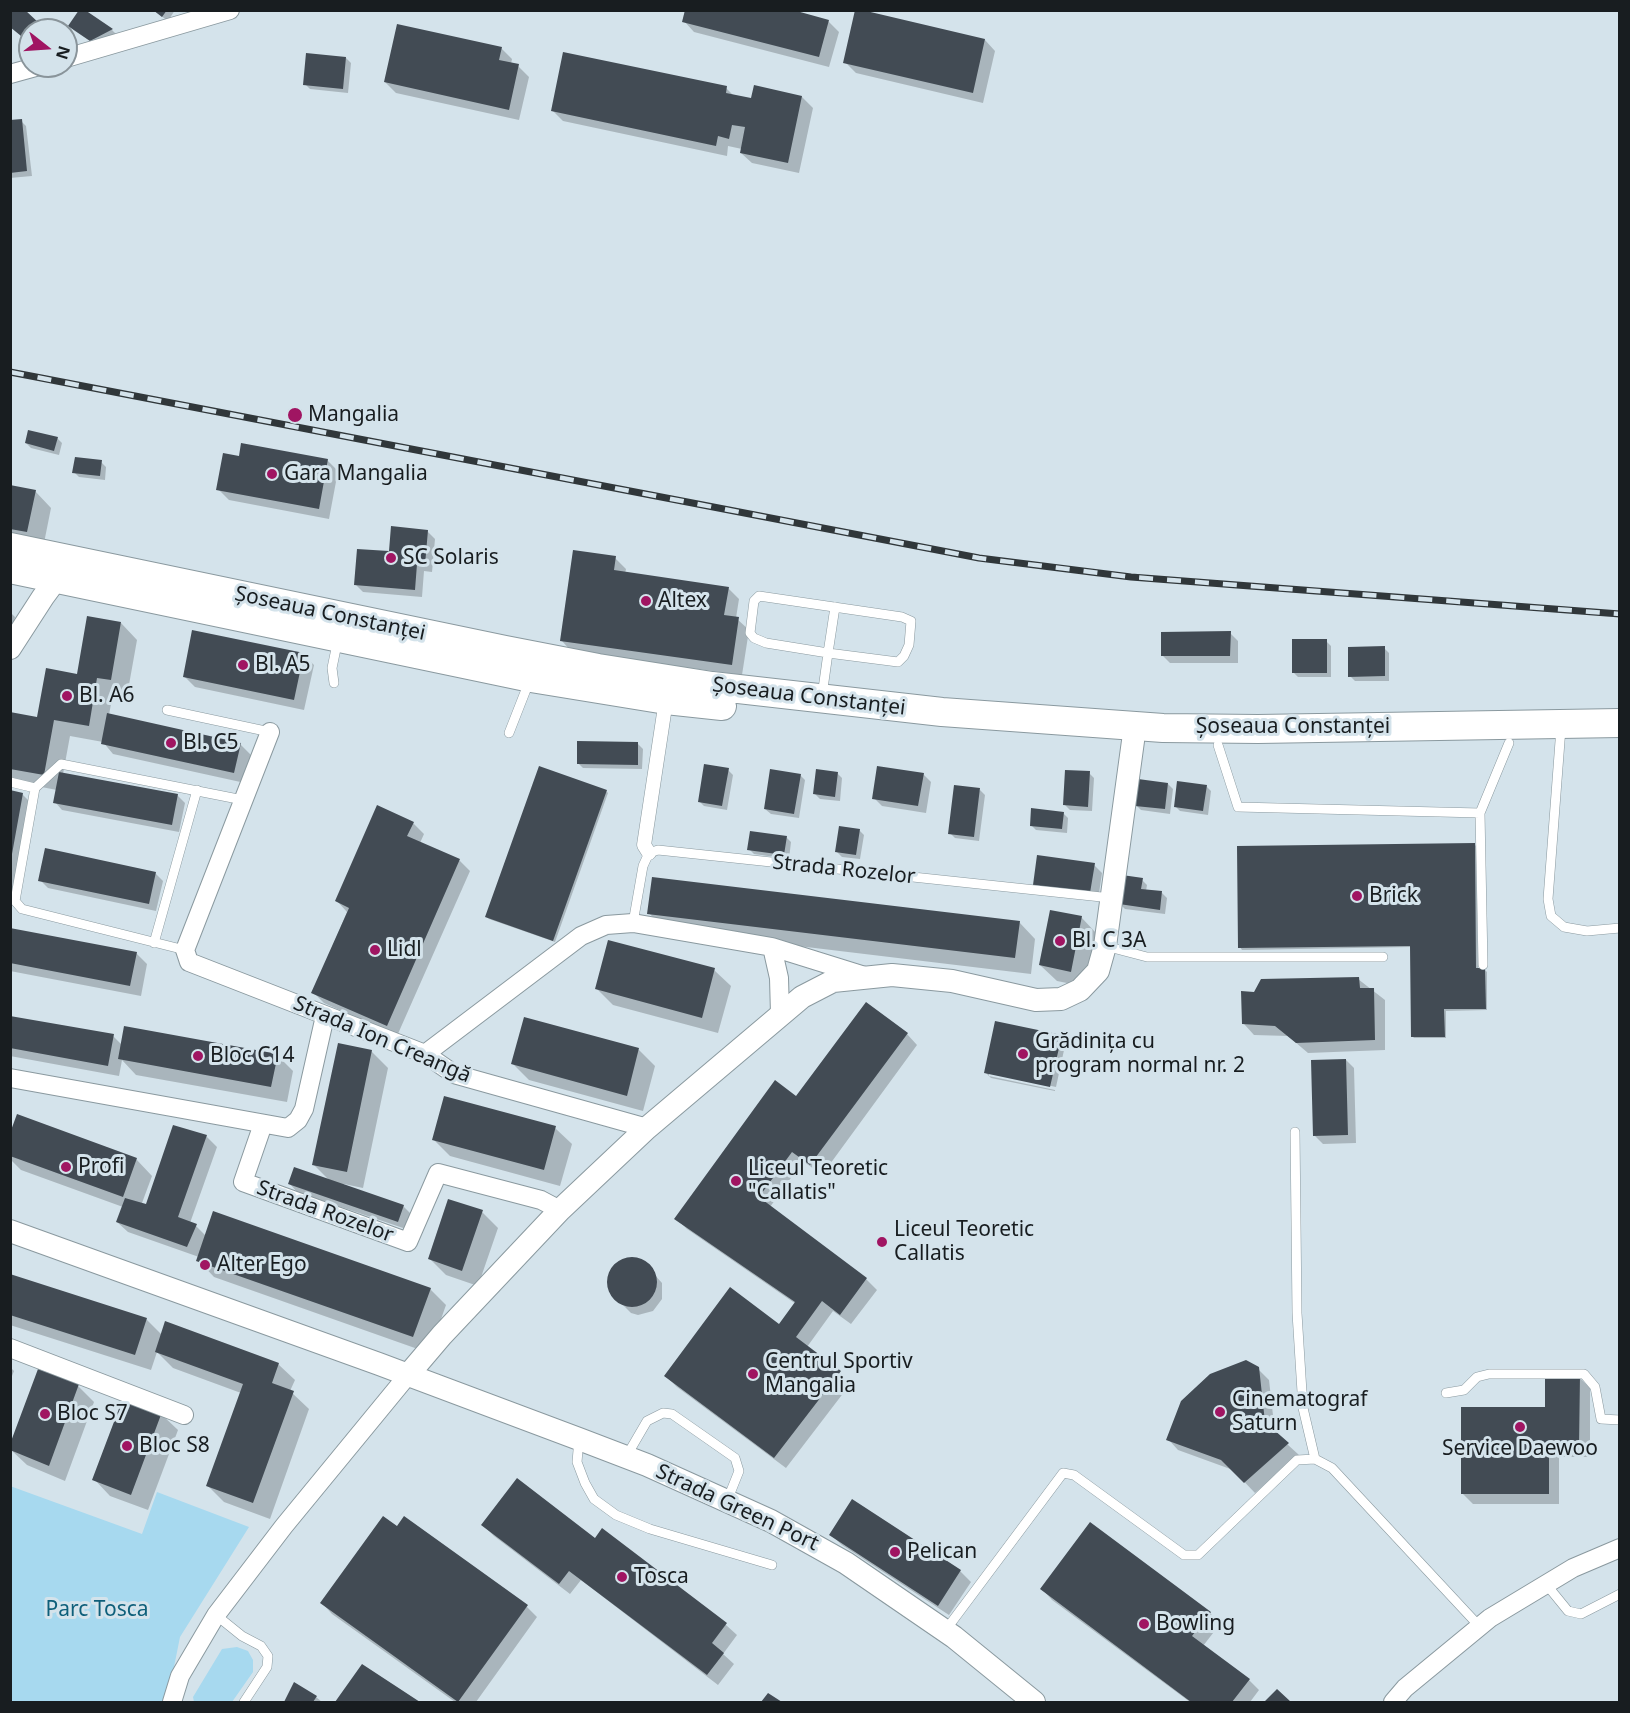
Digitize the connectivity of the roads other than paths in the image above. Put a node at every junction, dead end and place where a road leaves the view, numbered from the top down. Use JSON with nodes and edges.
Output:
{"nodes":[{"id":1,"x":230,"y":10,"type":"edge"},
{"id":2,"x":78,"y":54,"type":"edge"},
{"id":3,"x":10,"y":548,"type":"edge"},
{"id":4,"x":10,"y":569,"type":"edge"},
{"id":5,"x":57,"y":578,"type":"junction"},
{"id":6,"x":835,"y":607,"type":"junction"},
{"id":7,"x":338,"y":637,"type":"junction"},
{"id":8,"x":10,"y":648,"type":"edge"},
{"id":9,"x":828,"y":653,"type":"junction"},
{"id":10,"x":531,"y":678,"type":"junction"},
{"id":11,"x":334,"y":683,"type":"dead end"},
{"id":12,"x":822,"y":699,"type":"junction"},
{"id":13,"x":666,"y":700,"type":"junction"},
{"id":14,"x":167,"y":710,"type":"dead end"},
{"id":15,"x":1620,"y":723,"type":"edge"},
{"id":16,"x":270,"y":732,"type":"joint"},
{"id":17,"x":1561,"y":732,"type":"junction"},
{"id":18,"x":509,"y":733,"type":"dead end"},
{"id":19,"x":1620,"y":740,"type":"edge"},
{"id":20,"x":1133,"y":741,"type":"junction"},
{"id":21,"x":1509,"y":742,"type":"junction"},
{"id":22,"x":1218,"y":744,"type":"junction"},
{"id":23,"x":10,"y":782,"type":"edge"},
{"id":24,"x":35,"y":788,"type":"junction"},
{"id":25,"x":197,"y":790,"type":"junction"},
{"id":26,"x":243,"y":800,"type":"junction"},
{"id":27,"x":1480,"y":813,"type":"junction"},
{"id":28,"x":649,"y":853,"type":"junction"},
{"id":29,"x":1111,"y":898,"type":"junction"},
{"id":30,"x":633,"y":923,"type":"junction"},
{"id":31,"x":1620,"y":928,"type":"edge"},
{"id":32,"x":154,"y":943,"type":"junction"},
{"id":33,"x":1105,"y":946,"type":"junction"},
{"id":34,"x":772,"y":947,"type":"junction"},
{"id":35,"x":187,"y":956,"type":"junction"},
{"id":36,"x":1383,"y":957,"type":"dead end"},
{"id":37,"x":1483,"y":965,"type":"dead end"},
{"id":38,"x":866,"y":977,"type":"junction"},
{"id":39,"x":780,"y":1014,"type":"junction"},
{"id":40,"x":325,"y":1016,"type":"junction"},
{"id":41,"x":425,"y":1054,"type":"junction"},
{"id":42,"x":10,"y":1078,"type":"edge"},
{"id":43,"x":263,"y":1124,"type":"junction"},
{"id":44,"x":647,"y":1128,"type":"junction"},
{"id":45,"x":1295,"y":1132,"type":"dead end"},
{"id":46,"x":560,"y":1210,"type":"junction"},
{"id":47,"x":10,"y":1231,"type":"edge"},
{"id":48,"x":10,"y":1348,"type":"edge"},
{"id":49,"x":408,"y":1375,"type":"junction"},
{"id":50,"x":1446,"y":1393,"type":"dead end"},
{"id":51,"x":184,"y":1415,"type":"dead end"},
{"id":52,"x":1620,"y":1420,"type":"edge"},
{"id":53,"x":579,"y":1439,"type":"junction"},
{"id":54,"x":626,"y":1457,"type":"junction"},
{"id":55,"x":1315,"y":1459,"type":"junction"},
{"id":56,"x":727,"y":1501,"type":"junction"},
{"id":57,"x":1620,"y":1548,"type":"edge"},
{"id":58,"x":772,"y":1565,"type":"dead end"},
{"id":59,"x":1546,"y":1584,"type":"junction"},
{"id":60,"x":1620,"y":1594,"type":"edge"},
{"id":61,"x":216,"y":1615,"type":"junction"},
{"id":62,"x":1480,"y":1627,"type":"junction"},
{"id":63,"x":945,"y":1631,"type":"junction"},
{"id":64,"x":172,"y":1702,"type":"edge"},
{"id":65,"x":244,"y":1702,"type":"edge"},
{"id":66,"x":1034,"y":1702,"type":"edge"},
{"id":67,"x":1392,"y":1702,"type":"edge"}],
"edges":[{"from":1,"to":2,"type":"street"},
{"from":3,"to":12,"type":"main road","name":"Șoseaua Constanței"},
{"from":4,"to":5,"type":"main road","name":"Șoseaua Constanței"},
{"from":5,"to":7,"type":"main road","name":"Șoseaua Constanței"},
{"from":5,"to":8,"type":"street"},
{"from":6,"to":9,"type":"lane"},
{"from":6,"to":9,"type":"lane"},
{"from":6,"to":9,"type":"lane"},
{"from":7,"to":10,"type":"main road","name":"Șoseaua Constanței"},
{"from":7,"to":11,"type":"lane"},
{"from":9,"to":12,"type":"lane"},
{"from":10,"to":13,"type":"main road","name":"Șoseaua Constanței"},
{"from":10,"to":18,"type":"lane"},
{"from":12,"to":17,"type":"main road","name":"Șoseaua Constanței"},
{"from":13,"to":20,"type":"main road","name":"Șoseaua Constanței"},
{"from":13,"to":28,"type":"street"},
{"from":14,"to":16,"type":"lane"},
{"from":15,"to":17,"type":"main road","name":"Șoseaua Constanței"},
{"from":16,"to":26,"type":"street"},
{"from":17,"to":19,"type":"main road","name":"Șoseaua Constanței"},
{"from":17,"to":21,"type":"main road","name":"Șoseaua Constanței"},
{"from":17,"to":31,"type":"lane"},
{"from":20,"to":22,"type":"main road","name":"Șoseaua Constanței"},
{"from":20,"to":29,"type":"street"},
{"from":21,"to":22,"type":"main road","name":"Șoseaua Constanței"},
{"from":21,"to":27,"type":"lane"},
{"from":22,"to":27,"type":"lane"},
{"from":23,"to":24,"type":"lane"},
{"from":24,"to":25,"type":"lane"},
{"from":24,"to":32,"type":"lane","name":"Strada Ion Creangă"},
{"from":25,"to":26,"type":"lane"},
{"from":25,"to":32,"type":"lane"},
{"from":26,"to":35,"type":"street"},
{"from":27,"to":37,"type":"lane"},
{"from":28,"to":29,"type":"lane","name":"Strada Rozelor"},
{"from":28,"to":30,"type":"lane"},
{"from":29,"to":33,"type":"street"},
{"from":30,"to":34,"type":"street"},
{"from":30,"to":41,"type":"street"},
{"from":32,"to":35,"type":"lane","name":"Strada Ion Creangă"},
{"from":33,"to":36,"type":"lane"},
{"from":33,"to":38,"type":"street"},
{"from":34,"to":38,"type":"street"},
{"from":34,"to":39,"type":"street"},
{"from":35,"to":40,"type":"street","name":"Strada Ion Creangă"},
{"from":38,"to":39,"type":"street"},
{"from":39,"to":44,"type":"street"},
{"from":40,"to":41,"type":"street","name":"Strada Ion Creangă"},
{"from":40,"to":43,"type":"street"},
{"from":41,"to":44,"type":"street","name":"Strada Ion Creangă"},
{"from":42,"to":43,"type":"street"},
{"from":43,"to":46,"type":"street","name":"Strada Rozelor"},
{"from":44,"to":46,"type":"street"},
{"from":45,"to":55,"type":"lane"},
{"from":46,"to":49,"type":"street"},
{"from":47,"to":49,"type":"street"},
{"from":48,"to":51,"type":"street"},
{"from":49,"to":53,"type":"street","name":"Strada Green Port"},
{"from":49,"to":61,"type":"street"},
{"from":50,"to":52,"type":"lane"},
{"from":53,"to":54,"type":"street","name":"Strada Green Port"},
{"from":53,"to":58,"type":"lane"},
{"from":54,"to":56,"type":"street","name":"Strada Green Port"},
{"from":54,"to":56,"type":"lane"},
{"from":55,"to":62,"type":"lane"},
{"from":55,"to":63,"type":"lane"},
{"from":56,"to":63,"type":"street","name":"Strada Green Port"},
{"from":57,"to":59,"type":"street"},
{"from":59,"to":60,"type":"lane"},
{"from":59,"to":62,"type":"street"},
{"from":61,"to":64,"type":"street"},
{"from":61,"to":65,"type":"lane"},
{"from":62,"to":67,"type":"street"},
{"from":63,"to":66,"type":"street","name":"Strada Green Port"}]}
